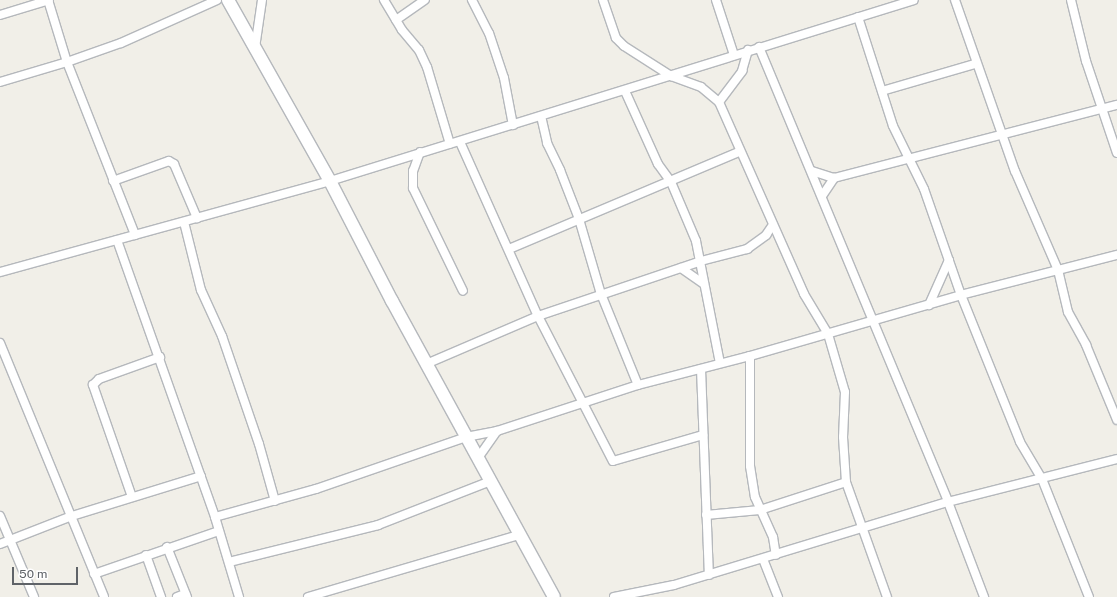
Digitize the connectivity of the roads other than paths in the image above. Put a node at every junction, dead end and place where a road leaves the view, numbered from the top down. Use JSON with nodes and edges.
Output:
{"nodes":[{"id":1,"x":49,"y":0,"type":"edge"},
{"id":2,"x":218,"y":0,"type":"edge"},
{"id":3,"x":228,"y":0,"type":"edge"},
{"id":4,"x":262,"y":0,"type":"edge"},
{"id":5,"x":384,"y":0,"type":"edge"},
{"id":6,"x":425,"y":0,"type":"edge"},
{"id":7,"x":472,"y":0,"type":"edge"},
{"id":8,"x":603,"y":0,"type":"edge"},
{"id":9,"x":716,"y":0,"type":"edge"},
{"id":10,"x":914,"y":0,"type":"edge"},
{"id":11,"x":955,"y":0,"type":"edge"},
{"id":12,"x":1071,"y":0,"type":"edge"},
{"id":13,"x":0,"y":15,"type":"edge"},
{"id":14,"x":858,"y":17,"type":"junction"},
{"id":15,"x":396,"y":20,"type":"junction"},
{"id":16,"x":759,"y":47,"type":"junction"},
{"id":17,"x":255,"y":48,"type":"junction"},
{"id":18,"x":748,"y":50,"type":"junction"},
{"id":19,"x":734,"y":55,"type":"junction"},
{"id":20,"x":67,"y":62,"type":"junction"},
{"id":21,"x":975,"y":64,"type":"junction"},
{"id":22,"x":671,"y":76,"type":"junction"},
{"id":23,"x":0,"y":82,"type":"edge"},
{"id":24,"x":626,"y":91,"type":"junction"},
{"id":25,"x":882,"y":91,"type":"junction"},
{"id":26,"x":719,"y":102,"type":"junction"},
{"id":27,"x":1117,"y":105,"type":"edge"},
{"id":28,"x":1100,"y":110,"type":"junction"},
{"id":29,"x":540,"y":116,"type":"junction"},
{"id":30,"x":513,"y":125,"type":"junction"},
{"id":31,"x":1002,"y":135,"type":"junction"},
{"id":32,"x":460,"y":142,"type":"junction"},
{"id":33,"x":450,"y":144,"type":"junction"},
{"id":34,"x":420,"y":152,"type":"junction"},
{"id":35,"x":739,"y":152,"type":"junction"},
{"id":36,"x":1117,"y":153,"type":"edge"},
{"id":37,"x":908,"y":158,"type":"junction"},
{"id":38,"x":812,"y":171,"type":"junction"},
{"id":39,"x":834,"y":178,"type":"junction"},
{"id":40,"x":113,"y":181,"type":"junction"},
{"id":41,"x":330,"y":181,"type":"junction"},
{"id":42,"x":671,"y":182,"type":"junction"},
{"id":43,"x":822,"y":196,"type":"junction"},
{"id":44,"x":198,"y":218,"type":"junction"},
{"id":45,"x":579,"y":219,"type":"junction"},
{"id":46,"x":184,"y":222,"type":"junction"},
{"id":47,"x":772,"y":226,"type":"junction"},
{"id":48,"x":134,"y":235,"type":"junction"},
{"id":49,"x":117,"y":240,"type":"junction"},
{"id":50,"x":509,"y":249,"type":"junction"},
{"id":51,"x":1117,"y":255,"type":"edge"},
{"id":52,"x":949,"y":260,"type":"junction"},
{"id":53,"x":701,"y":261,"type":"junction"},
{"id":54,"x":681,"y":268,"type":"junction"},
{"id":55,"x":1058,"y":270,"type":"junction"},
{"id":56,"x":0,"y":272,"type":"edge"},
{"id":57,"x":704,"y":284,"type":"junction"},
{"id":58,"x":463,"y":291,"type":"dead end"},
{"id":59,"x":601,"y":294,"type":"junction"},
{"id":60,"x":961,"y":295,"type":"junction"},
{"id":61,"x":929,"y":305,"type":"junction"},
{"id":62,"x":538,"y":316,"type":"junction"},
{"id":63,"x":874,"y":321,"type":"junction"},
{"id":64,"x":828,"y":334,"type":"junction"},
{"id":65,"x":0,"y":343,"type":"edge"},
{"id":66,"x":750,"y":356,"type":"junction"},
{"id":67,"x":160,"y":358,"type":"junction"},
{"id":68,"x":720,"y":363,"type":"junction"},
{"id":69,"x":426,"y":364,"type":"junction"},
{"id":70,"x":701,"y":369,"type":"junction"},
{"id":71,"x":638,"y":385,"type":"junction"},
{"id":72,"x":582,"y":403,"type":"junction"},
{"id":73,"x":1117,"y":420,"type":"edge"},
{"id":74,"x":497,"y":431,"type":"junction"},
{"id":75,"x":703,"y":435,"type":"junction"},
{"id":76,"x":466,"y":438,"type":"junction"},
{"id":77,"x":478,"y":458,"type":"junction"},
{"id":78,"x":1117,"y":460,"type":"edge"},
{"id":79,"x":201,"y":476,"type":"junction"},
{"id":80,"x":1042,"y":480,"type":"junction"},
{"id":81,"x":491,"y":481,"type":"junction"},
{"id":82,"x":846,"y":482,"type":"junction"},
{"id":83,"x":132,"y":497,"type":"junction"},
{"id":84,"x":275,"y":501,"type":"junction"},
{"id":85,"x":948,"y":502,"type":"junction"},
{"id":86,"x":760,"y":510,"type":"junction"},
{"id":87,"x":706,"y":515,"type":"junction"},
{"id":88,"x":0,"y":516,"type":"edge"},
{"id":89,"x":72,"y":516,"type":"junction"},
{"id":90,"x":215,"y":517,"type":"junction"},
{"id":91,"x":864,"y":527,"type":"junction"},
{"id":92,"x":219,"y":531,"type":"junction"},
{"id":93,"x":518,"y":535,"type":"junction"},
{"id":94,"x":11,"y":540,"type":"junction"},
{"id":95,"x":0,"y":544,"type":"edge"},
{"id":96,"x":167,"y":547,"type":"junction"},
{"id":97,"x":146,"y":555,"type":"junction"},
{"id":98,"x":776,"y":555,"type":"junction"},
{"id":99,"x":763,"y":559,"type":"junction"},
{"id":100,"x":229,"y":562,"type":"junction"},
{"id":101,"x":94,"y":574,"type":"junction"},
{"id":102,"x":709,"y":575,"type":"junction"},
{"id":103,"x":186,"y":595,"type":"edge"},
{"id":104,"x":34,"y":597,"type":"edge"},
{"id":105,"x":104,"y":597,"type":"edge"},
{"id":106,"x":161,"y":597,"type":"edge"},
{"id":107,"x":177,"y":597,"type":"edge"},
{"id":108,"x":239,"y":597,"type":"edge"},
{"id":109,"x":308,"y":597,"type":"edge"},
{"id":110,"x":554,"y":597,"type":"edge"},
{"id":111,"x":614,"y":597,"type":"edge"},
{"id":112,"x":778,"y":597,"type":"edge"},
{"id":113,"x":887,"y":597,"type":"edge"},
{"id":114,"x":984,"y":597,"type":"edge"},
{"id":115,"x":1089,"y":597,"type":"edge"}],
"edges":[{"from":1,"to":13,"type":"street"},
{"from":1,"to":20,"type":"street"},
{"from":2,"to":20,"type":"street"},
{"from":3,"to":17,"type":"street"},
{"from":4,"to":17,"type":"street"},
{"from":5,"to":15,"type":"street"},
{"from":6,"to":15,"type":"street"},
{"from":7,"to":30,"type":"street"},
{"from":8,"to":22,"type":"street"},
{"from":9,"to":19,"type":"street"},
{"from":10,"to":14,"type":"street"},
{"from":11,"to":21,"type":"street"},
{"from":12,"to":28,"type":"street"},
{"from":14,"to":16,"type":"street"},
{"from":14,"to":25,"type":"street"},
{"from":15,"to":33,"type":"street"},
{"from":16,"to":18,"type":"street"},
{"from":16,"to":38,"type":"street"},
{"from":17,"to":41,"type":"street"},
{"from":18,"to":19,"type":"street"},
{"from":18,"to":26,"type":"street"},
{"from":19,"to":22,"type":"street"},
{"from":20,"to":23,"type":"street"},
{"from":20,"to":40,"type":"street"},
{"from":21,"to":25,"type":"street"},
{"from":21,"to":31,"type":"street"},
{"from":22,"to":24,"type":"street"},
{"from":22,"to":26,"type":"street"},
{"from":24,"to":29,"type":"street"},
{"from":24,"to":42,"type":"street"},
{"from":25,"to":37,"type":"street"},
{"from":26,"to":35,"type":"street"},
{"from":27,"to":28,"type":"street"},
{"from":28,"to":31,"type":"street"},
{"from":28,"to":36,"type":"street"},
{"from":29,"to":30,"type":"street"},
{"from":29,"to":45,"type":"street"},
{"from":30,"to":32,"type":"street"},
{"from":31,"to":37,"type":"street"},
{"from":31,"to":55,"type":"street"},
{"from":32,"to":33,"type":"street"},
{"from":32,"to":50,"type":"street"},
{"from":33,"to":34,"type":"street"},
{"from":34,"to":41,"type":"street"},
{"from":34,"to":58,"type":"street"},
{"from":35,"to":42,"type":"street"},
{"from":35,"to":47,"type":"street"},
{"from":37,"to":39,"type":"street"},
{"from":37,"to":52,"type":"street"},
{"from":38,"to":39,"type":"street"},
{"from":38,"to":43,"type":"street"},
{"from":39,"to":43,"type":"street"},
{"from":40,"to":44,"type":"street"},
{"from":40,"to":48,"type":"street"},
{"from":41,"to":44,"type":"street"},
{"from":41,"to":69,"type":"street"},
{"from":42,"to":45,"type":"street"},
{"from":42,"to":53,"type":"street"},
{"from":43,"to":63,"type":"street"},
{"from":44,"to":46,"type":"street"},
{"from":45,"to":50,"type":"street"},
{"from":45,"to":59,"type":"street"},
{"from":46,"to":48,"type":"street"},
{"from":46,"to":84,"type":"street"},
{"from":47,"to":53,"type":"street"},
{"from":47,"to":64,"type":"street"},
{"from":48,"to":49,"type":"street"},
{"from":49,"to":56,"type":"street"},
{"from":49,"to":67,"type":"street"},
{"from":50,"to":62,"type":"street"},
{"from":51,"to":55,"type":"street"},
{"from":52,"to":60,"type":"street"},
{"from":52,"to":61,"type":"street"},
{"from":53,"to":54,"type":"street"},
{"from":53,"to":57,"type":"street"},
{"from":54,"to":57,"type":"street"},
{"from":54,"to":59,"type":"street"},
{"from":55,"to":60,"type":"street"},
{"from":55,"to":73,"type":"street"},
{"from":57,"to":68,"type":"street"},
{"from":59,"to":62,"type":"street"},
{"from":59,"to":71,"type":"street"},
{"from":60,"to":61,"type":"street"},
{"from":60,"to":80,"type":"street"},
{"from":61,"to":63,"type":"street"},
{"from":62,"to":69,"type":"street"},
{"from":62,"to":72,"type":"street"},
{"from":63,"to":64,"type":"street"},
{"from":63,"to":85,"type":"street"},
{"from":64,"to":66,"type":"street"},
{"from":64,"to":82,"type":"street"},
{"from":65,"to":89,"type":"street"},
{"from":66,"to":68,"type":"street"},
{"from":66,"to":86,"type":"street"},
{"from":67,"to":79,"type":"street"},
{"from":67,"to":83,"type":"street"},
{"from":68,"to":70,"type":"street"},
{"from":69,"to":76,"type":"street"},
{"from":70,"to":71,"type":"street"},
{"from":70,"to":75,"type":"street"},
{"from":71,"to":72,"type":"street"},
{"from":72,"to":74,"type":"street"},
{"from":72,"to":75,"type":"street"},
{"from":74,"to":76,"type":"street"},
{"from":74,"to":77,"type":"street"},
{"from":75,"to":87,"type":"street"},
{"from":76,"to":77,"type":"street"},
{"from":76,"to":84,"type":"street"},
{"from":77,"to":81,"type":"street"},
{"from":78,"to":80,"type":"street"},
{"from":79,"to":83,"type":"street"},
{"from":79,"to":90,"type":"street"},
{"from":80,"to":85,"type":"street"},
{"from":80,"to":115,"type":"street"},
{"from":81,"to":93,"type":"street"},
{"from":81,"to":100,"type":"street"},
{"from":82,"to":86,"type":"street"},
{"from":82,"to":91,"type":"street"},
{"from":83,"to":89,"type":"street"},
{"from":84,"to":90,"type":"street"},
{"from":85,"to":91,"type":"street"},
{"from":85,"to":114,"type":"street"},
{"from":86,"to":87,"type":"street"},
{"from":86,"to":98,"type":"street"},
{"from":87,"to":102,"type":"street"},
{"from":88,"to":94,"type":"street"},
{"from":89,"to":94,"type":"street"},
{"from":89,"to":101,"type":"street"},
{"from":90,"to":92,"type":"street"},
{"from":91,"to":98,"type":"street"},
{"from":91,"to":113,"type":"street"},
{"from":92,"to":96,"type":"street"},
{"from":92,"to":100,"type":"street"},
{"from":93,"to":109,"type":"street"},
{"from":93,"to":110,"type":"street"},
{"from":94,"to":95,"type":"street"},
{"from":94,"to":104,"type":"street"},
{"from":96,"to":97,"type":"street"},
{"from":96,"to":103,"type":"street"},
{"from":97,"to":101,"type":"street"},
{"from":97,"to":106,"type":"street"},
{"from":98,"to":99,"type":"street"},
{"from":99,"to":102,"type":"street"},
{"from":99,"to":112,"type":"street"},
{"from":100,"to":108,"type":"street"},
{"from":101,"to":105,"type":"street"},
{"from":102,"to":111,"type":"street"},
{"from":103,"to":107,"type":"street"}]}
